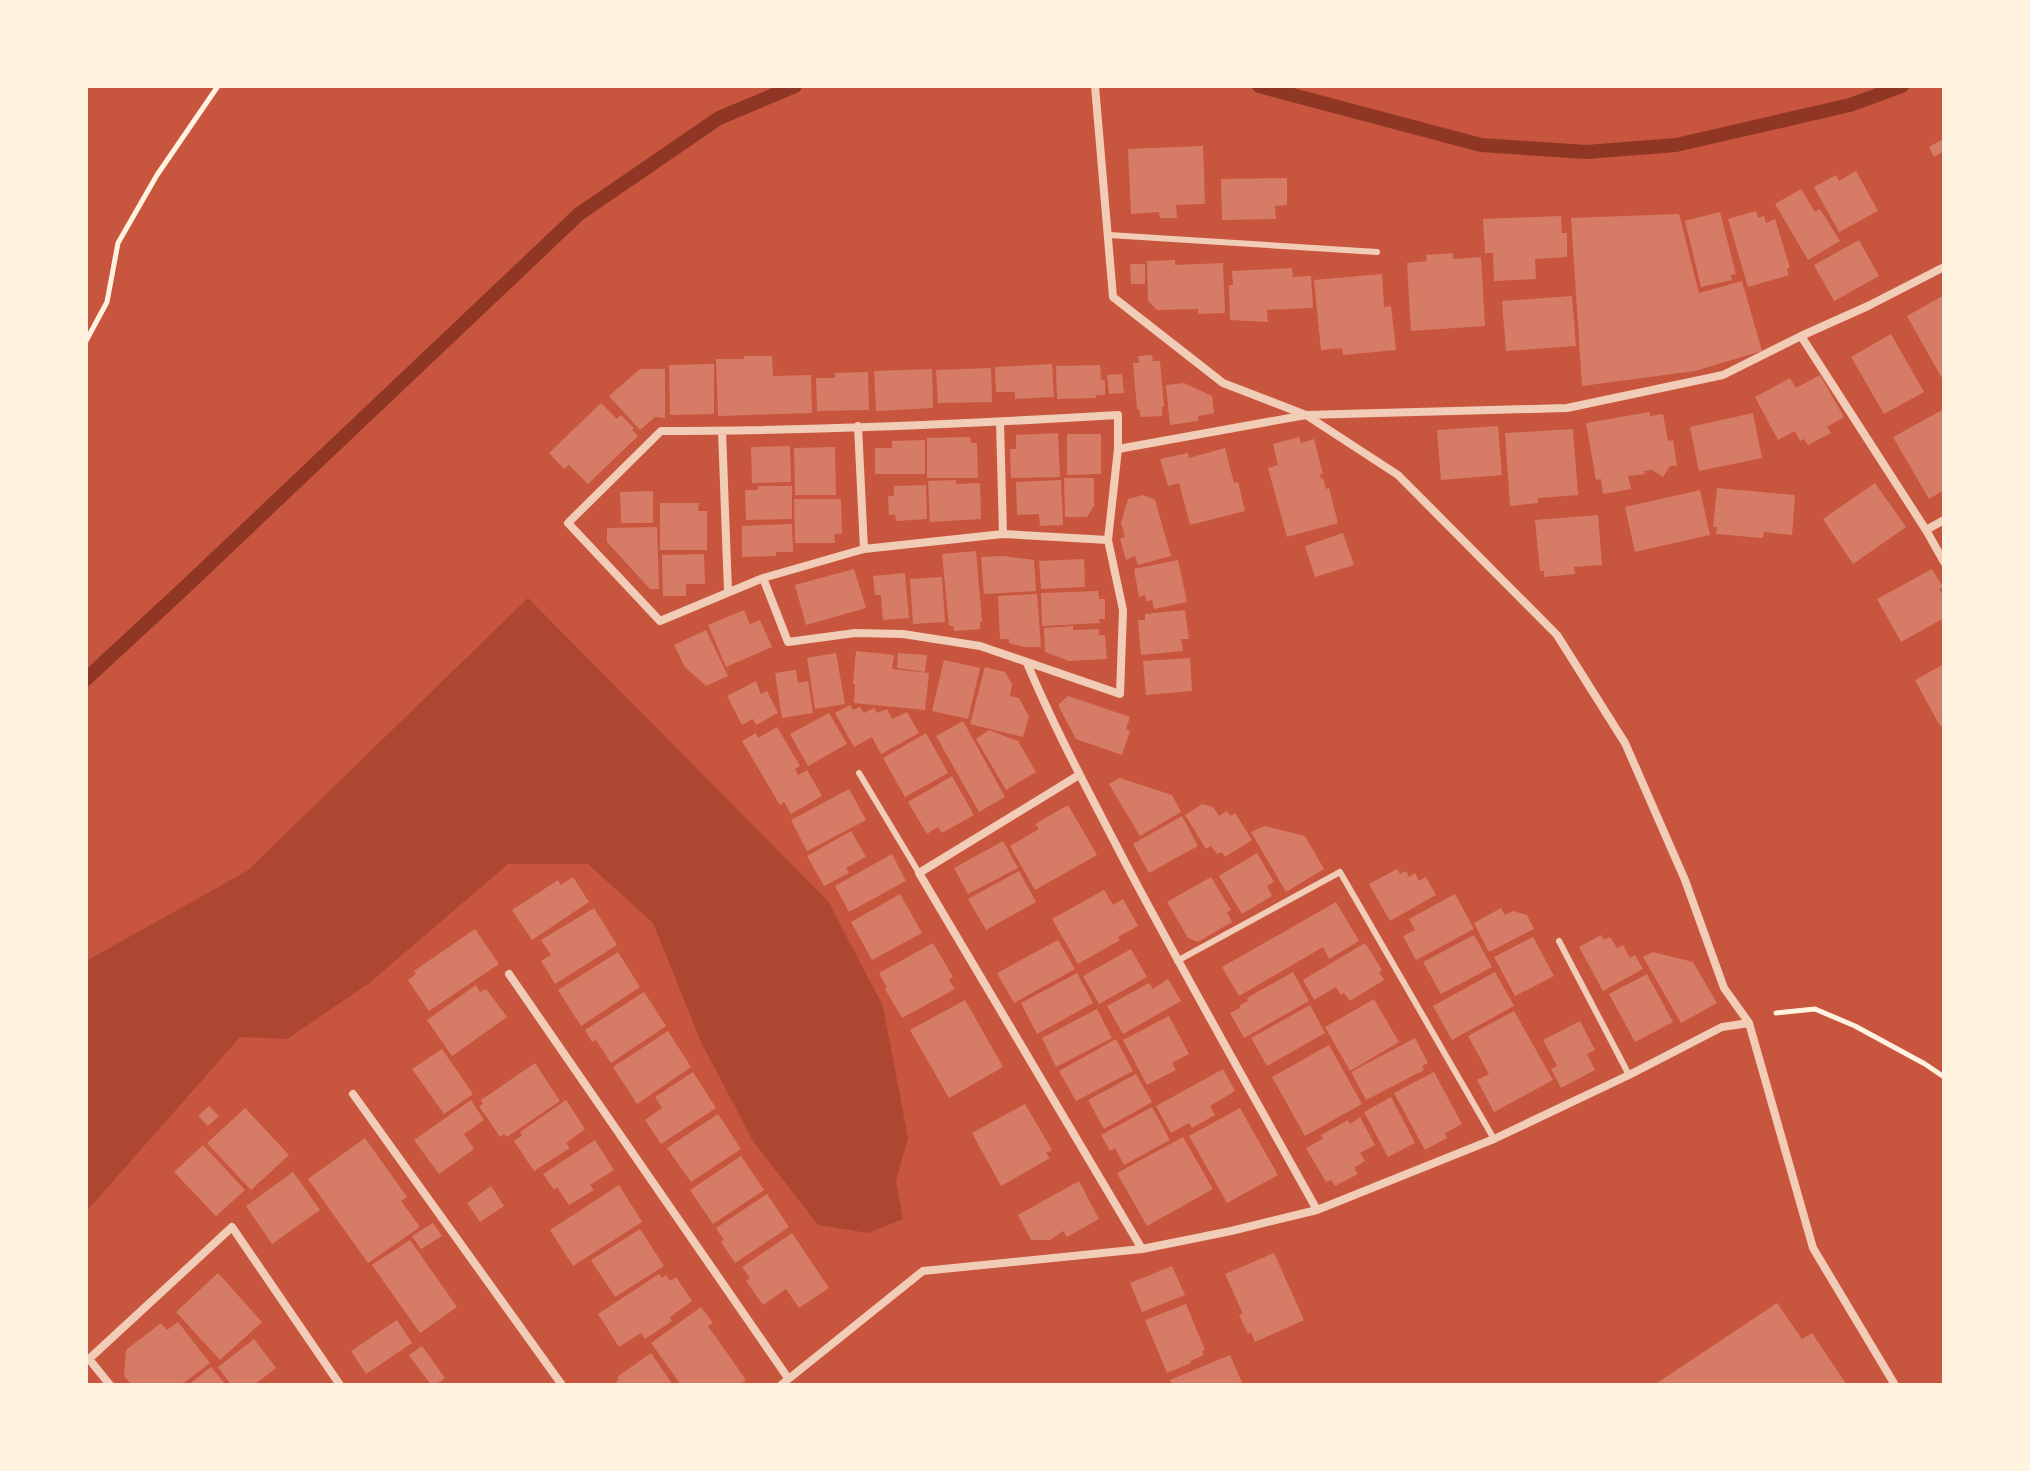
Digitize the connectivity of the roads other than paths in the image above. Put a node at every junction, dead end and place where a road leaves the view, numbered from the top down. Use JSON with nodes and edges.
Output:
{"nodes":[{"id":1,"x":1095,"y":86,"type":"edge"},
{"id":2,"x":1109,"y":235,"type":"junction"},
{"id":3,"x":1377,"y":252,"type":"dead end"},
{"id":4,"x":1944,"y":267,"type":"edge"},
{"id":5,"x":1801,"y":336,"type":"junction"},
{"id":6,"x":1306,"y":415,"type":"junction"},
{"id":7,"x":1000,"y":422,"type":"junction"},
{"id":8,"x":858,"y":426,"type":"junction"},
{"id":9,"x":722,"y":431,"type":"junction"},
{"id":10,"x":1118,"y":449,"type":"junction"},
{"id":11,"x":1944,"y":520,"type":"edge"},
{"id":12,"x":1926,"y":530,"type":"junction"},
{"id":13,"x":1003,"y":534,"type":"junction"},
{"id":14,"x":1108,"y":540,"type":"junction"},
{"id":15,"x":864,"y":549,"type":"junction"},
{"id":16,"x":1944,"y":562,"type":"edge"},
{"id":17,"x":763,"y":578,"type":"junction"},
{"id":18,"x":728,"y":591,"type":"junction"},
{"id":19,"x":1027,"y":663,"type":"junction"},
{"id":20,"x":859,"y":773,"type":"dead end"},
{"id":21,"x":1079,"y":775,"type":"junction"},
{"id":22,"x":919,"y":873,"type":"junction"},
{"id":23,"x":1559,"y":941,"type":"dead end"},
{"id":24,"x":1177,"y":961,"type":"junction"},
{"id":25,"x":509,"y":974,"type":"dead end"},
{"id":26,"x":1749,"y":1023,"type":"junction"},
{"id":27,"x":1629,"y":1075,"type":"junction"},
{"id":28,"x":353,"y":1094,"type":"dead end"},
{"id":29,"x":1494,"y":1139,"type":"junction"},
{"id":30,"x":1317,"y":1210,"type":"junction"},
{"id":31,"x":1142,"y":1249,"type":"junction"},
{"id":32,"x":788,"y":1378,"type":"junction"},
{"id":33,"x":110,"y":1385,"type":"edge"},
{"id":34,"x":340,"y":1385,"type":"edge"},
{"id":35,"x":562,"y":1385,"type":"edge"},
{"id":36,"x":781,"y":1385,"type":"edge"},
{"id":37,"x":1895,"y":1385,"type":"edge"}],
"edges":[{"from":1,"to":2,"type":"street"},
{"from":2,"to":3,"type":"lane"},
{"from":2,"to":6,"type":"street"},
{"from":4,"to":5,"type":"street"},
{"from":5,"to":6,"type":"street"},
{"from":5,"to":12,"type":"street"},
{"from":6,"to":10,"type":"street"},
{"from":6,"to":26,"type":"street"},
{"from":7,"to":8,"type":"street"},
{"from":7,"to":10,"type":"street"},
{"from":7,"to":13,"type":"street"},
{"from":8,"to":9,"type":"street"},
{"from":8,"to":15,"type":"street"},
{"from":9,"to":18,"type":"street"},
{"from":9,"to":18,"type":"street"},
{"from":10,"to":14,"type":"street"},
{"from":11,"to":12,"type":"street"},
{"from":12,"to":16,"type":"street"},
{"from":13,"to":14,"type":"street"},
{"from":13,"to":15,"type":"street"},
{"from":14,"to":19,"type":"street"},
{"from":15,"to":17,"type":"street"},
{"from":17,"to":18,"type":"street"},
{"from":17,"to":19,"type":"street"},
{"from":19,"to":21,"type":"street"},
{"from":20,"to":22,"type":"lane"},
{"from":21,"to":22,"type":"street"},
{"from":21,"to":24,"type":"street"},
{"from":22,"to":31,"type":"street"},
{"from":23,"to":27,"type":"lane"},
{"from":24,"to":29,"type":"lane"},
{"from":24,"to":30,"type":"street"},
{"from":25,"to":32,"type":"street"},
{"from":26,"to":27,"type":"street"},
{"from":26,"to":37,"type":"street"},
{"from":27,"to":29,"type":"street"},
{"from":28,"to":35,"type":"street"},
{"from":29,"to":30,"type":"street"},
{"from":30,"to":31,"type":"street"},
{"from":31,"to":32,"type":"street"},
{"from":32,"to":36,"type":"street"},
{"from":33,"to":34,"type":"street"}]}
